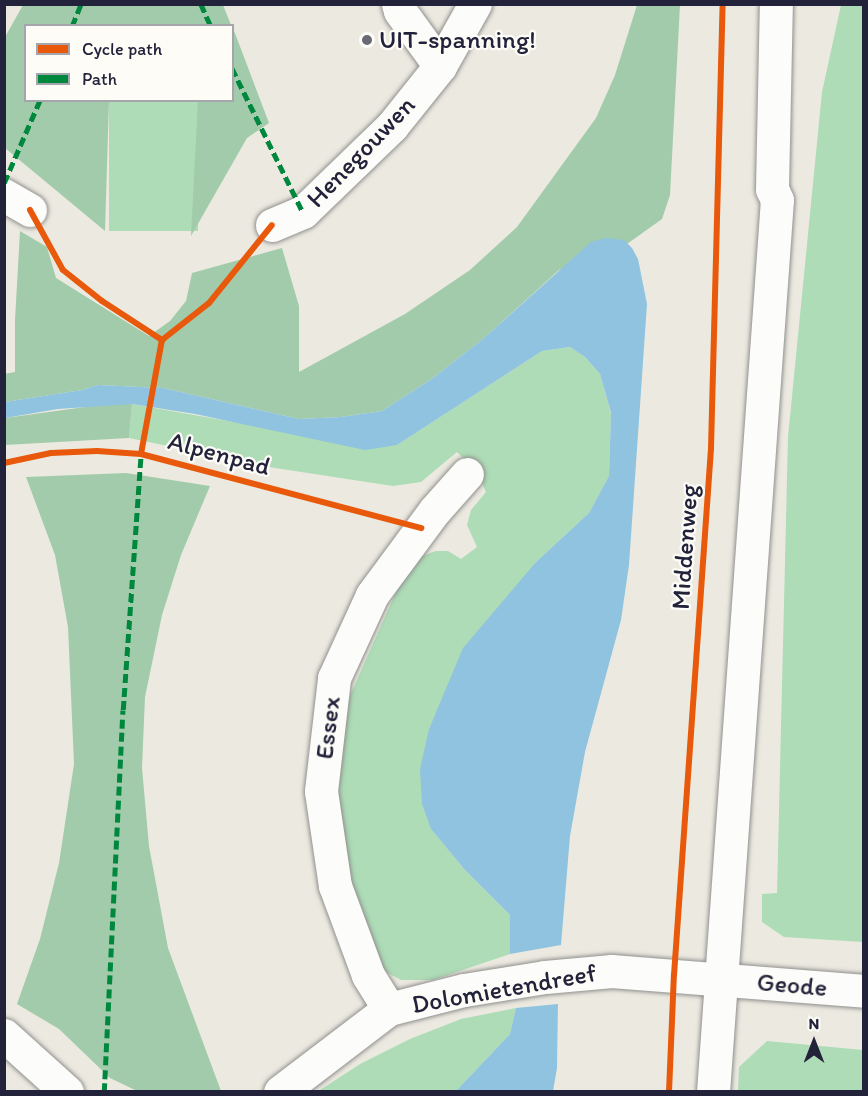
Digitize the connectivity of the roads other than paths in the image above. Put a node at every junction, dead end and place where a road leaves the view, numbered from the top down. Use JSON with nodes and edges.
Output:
{"nodes":[{"id":1,"x":398,"y":4,"type":"edge"},
{"id":2,"x":475,"y":4,"type":"edge"},
{"id":3,"x":776,"y":4,"type":"edge"},
{"id":4,"x":799,"y":4,"type":"edge"},
{"id":5,"x":440,"y":66,"type":"junction"},
{"id":6,"x":772,"y":189,"type":"junction"},
{"id":7,"x":272,"y":225,"type":"dead end"},
{"id":8,"x":467,"y":474,"type":"dead end"},
{"id":9,"x":721,"y":978,"type":"junction"},
{"id":10,"x":864,"y":991,"type":"edge"},
{"id":11,"x":390,"y":1009,"type":"junction"},
{"id":12,"x":4,"y":1035,"type":"edge"},
{"id":13,"x":67,"y":1092,"type":"edge"},
{"id":14,"x":280,"y":1092,"type":"edge"},
{"id":15,"x":713,"y":1092,"type":"edge"}],
"edges":[{"from":1,"to":5,"type":"street"},
{"from":2,"to":5,"type":"street","name":"Henegouwen"},
{"from":3,"to":6,"type":"street"},
{"from":4,"to":6,"type":"street"},
{"from":5,"to":7,"type":"street","name":"Henegouwen"},
{"from":6,"to":9,"type":"street"},
{"from":8,"to":11,"type":"street","name":"Essex"},
{"from":9,"to":10,"type":"street","name":"Geode"},
{"from":9,"to":11,"type":"street","name":"Dolomietendreef"},
{"from":9,"to":15,"type":"street"},
{"from":11,"to":14,"type":"street","name":"Dolomietendreef"},
{"from":12,"to":13,"type":"street"}]}
